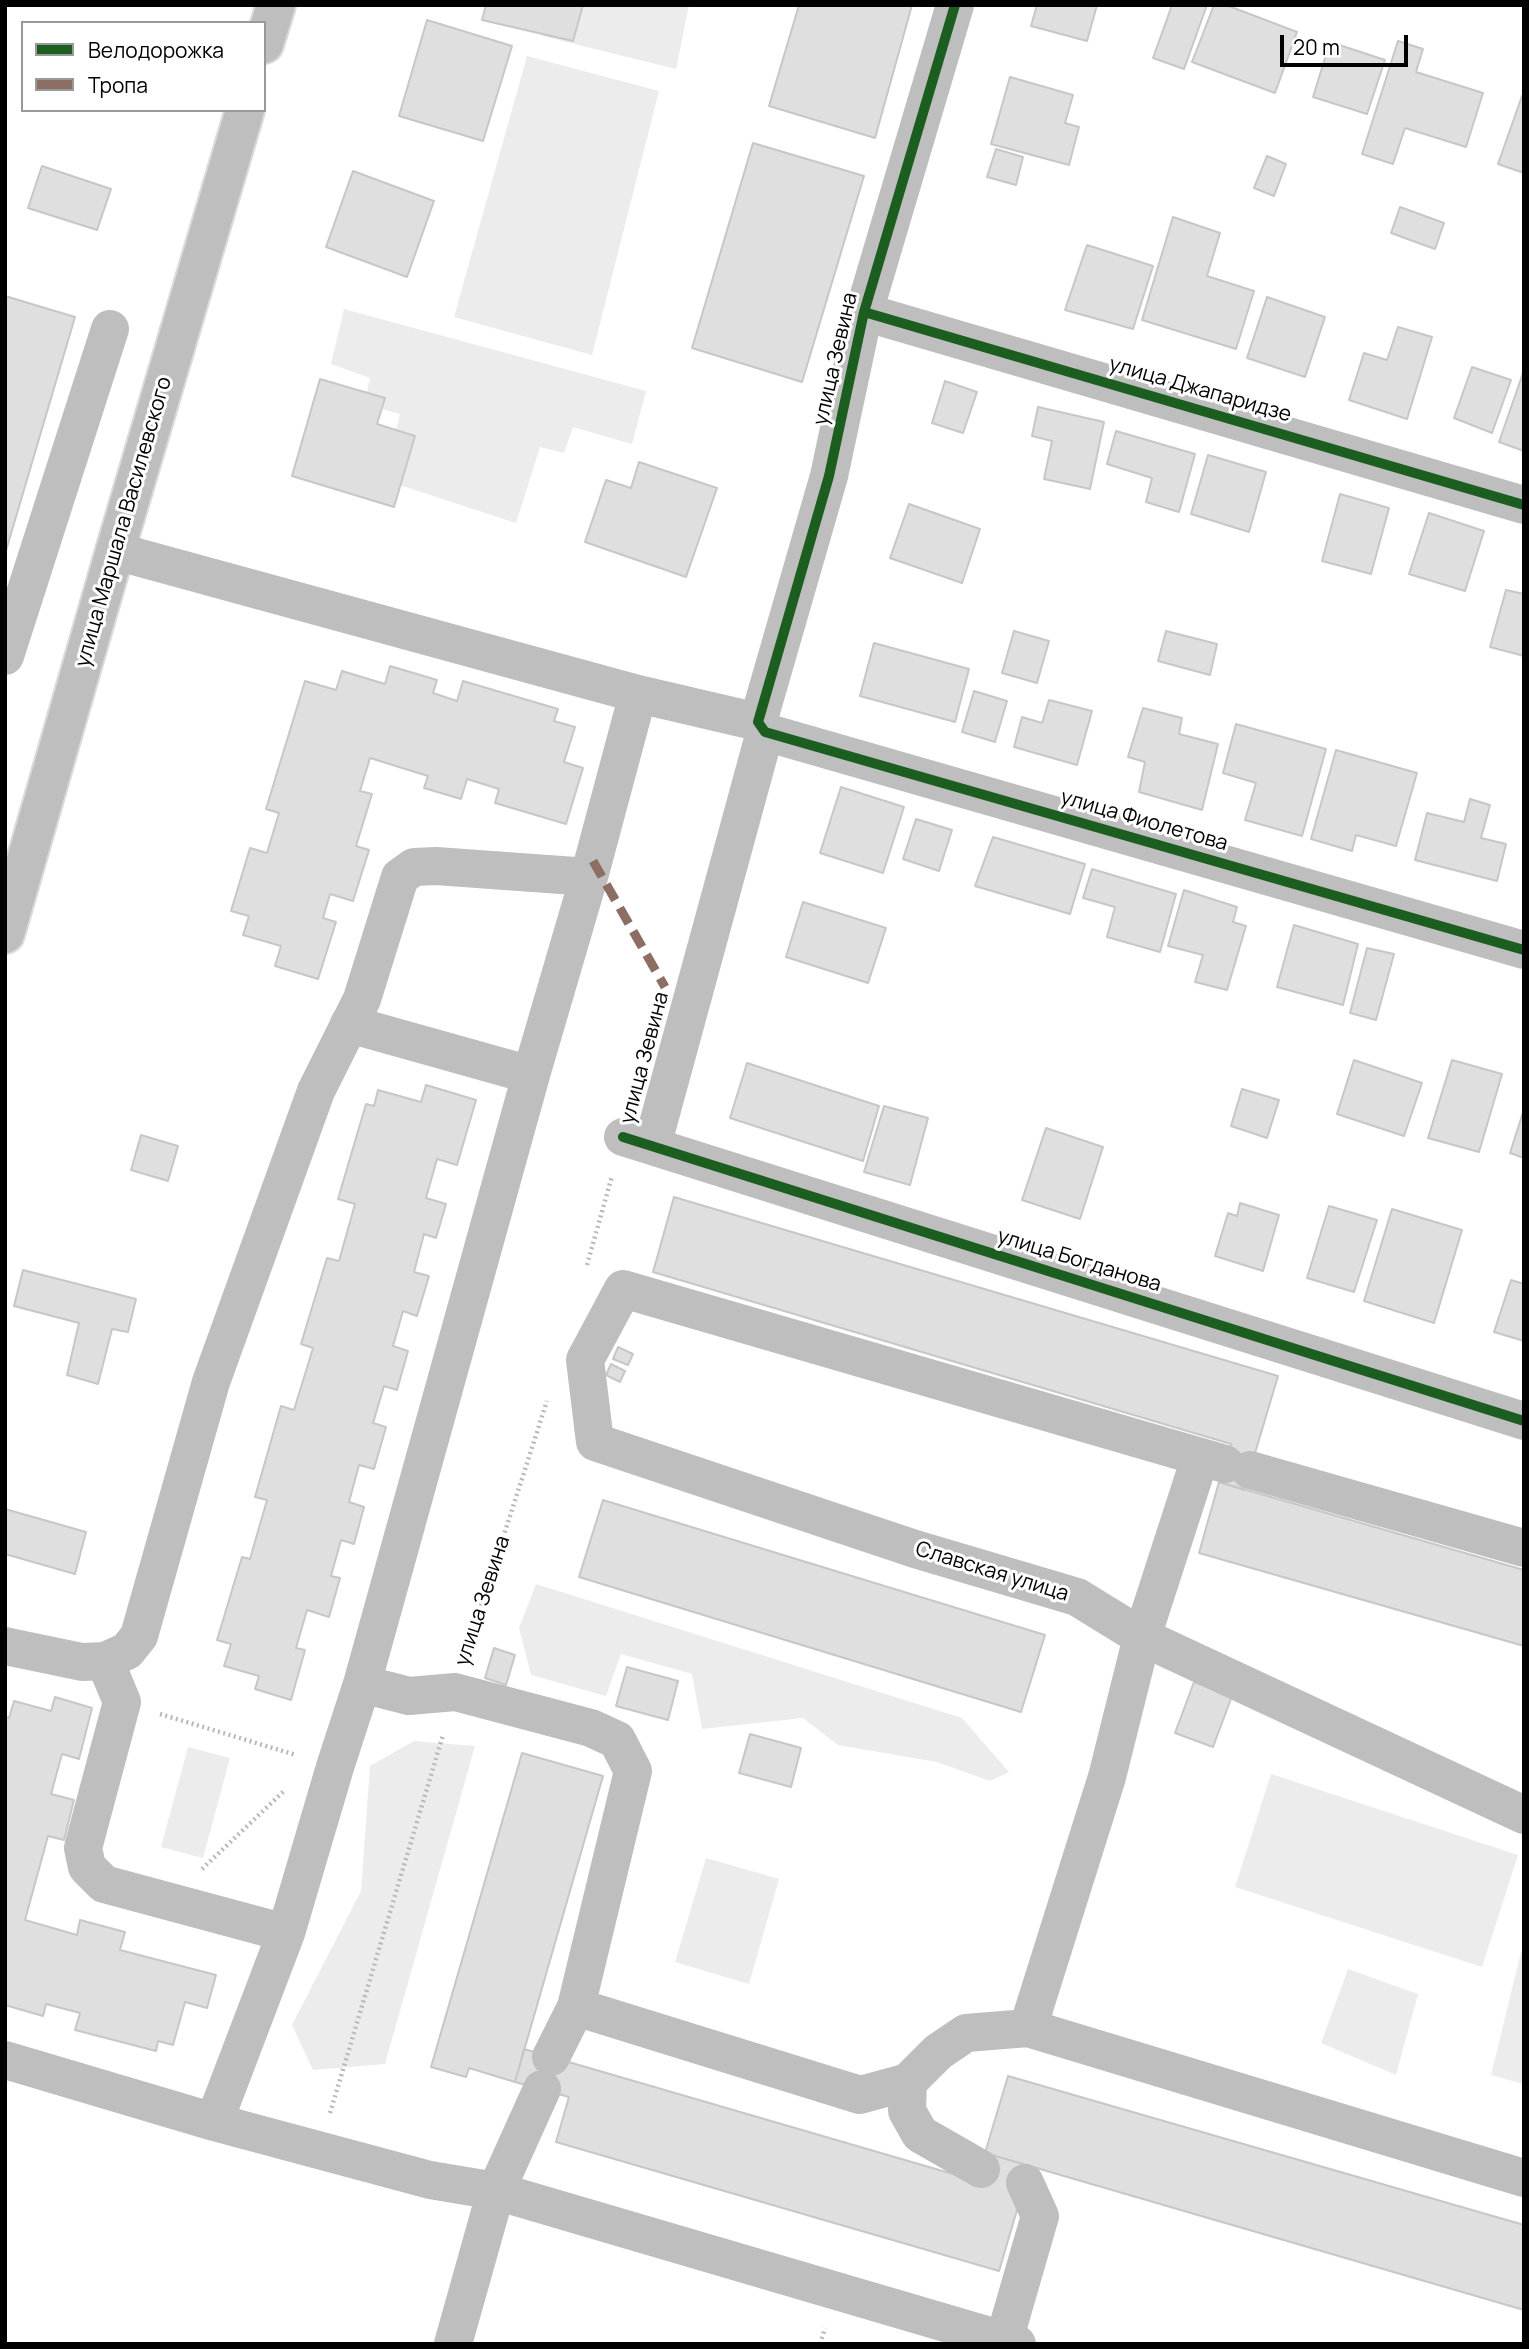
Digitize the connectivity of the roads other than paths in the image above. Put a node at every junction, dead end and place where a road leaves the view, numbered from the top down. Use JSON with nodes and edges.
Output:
{"nodes":[{"id":1,"x":276,"y":5,"type":"edge"},
{"id":2,"x":955,"y":5,"type":"edge"},
{"id":3,"x":266,"y":38,"type":"edge"},
{"id":4,"x":244,"y":112,"type":"edge"},
{"id":5,"x":864,"y":312,"type":"junction"},
{"id":6,"x":110,"y":329,"type":"dead end"},
{"id":7,"x":1524,"y":505,"type":"edge"},
{"id":8,"x":115,"y":551,"type":"junction"},
{"id":9,"x":5,"y":656,"type":"edge"},
{"id":10,"x":638,"y":694,"type":"junction"},
{"id":11,"x":762,"y":727,"type":"junction"},
{"id":12,"x":14,"y":868,"type":"edge"},
{"id":13,"x":589,"y":877,"type":"junction"},
{"id":14,"x":5,"y":934,"type":"edge"},
{"id":15,"x":1524,"y":950,"type":"edge"},
{"id":16,"x":349,"y":1024,"type":"junction"},
{"id":17,"x":531,"y":1075,"type":"junction"},
{"id":18,"x":638,"y":1142,"type":"joint"},
{"id":19,"x":1524,"y":1421,"type":"edge"},
{"id":20,"x":1225,"y":1464,"type":"junction"},
{"id":21,"x":1524,"y":1548,"type":"edge"},
{"id":22,"x":1142,"y":1637,"type":"junction"},
{"id":23,"x":5,"y":1646,"type":"edge"},
{"id":24,"x":104,"y":1661,"type":"junction"},
{"id":25,"x":362,"y":1684,"type":"junction"},
{"id":26,"x":1524,"y":1815,"type":"edge"},
{"id":27,"x":286,"y":1933,"type":"junction"},
{"id":28,"x":576,"y":2007,"type":"junction"},
{"id":29,"x":1028,"y":2028,"type":"junction"},
{"id":30,"x":5,"y":2060,"type":"edge"},
{"id":31,"x":908,"y":2082,"type":"junction"},
{"id":32,"x":214,"y":2122,"type":"junction"},
{"id":33,"x":981,"y":2169,"type":"dead end"},
{"id":34,"x":1524,"y":2178,"type":"edge"},
{"id":35,"x":1024,"y":2183,"type":"dead end"},
{"id":36,"x":496,"y":2191,"type":"junction"},
{"id":37,"x":1008,"y":2342,"type":"edge"},
{"id":38,"x":453,"y":2344,"type":"edge"}],
"edges":[{"from":1,"to":3,"type":"street"},
{"from":2,"to":5,"type":"street","name":"улица Зевина"},
{"from":4,"to":8,"type":"street","name":"улица Маршала Василевского"},
{"from":5,"to":7,"type":"street","name":"улица Джапаридзе"},
{"from":5,"to":11,"type":"street","name":"улица Зевина"},
{"from":6,"to":9,"type":"street"},
{"from":8,"to":10,"type":"street","name":"улица Фиолетова"},
{"from":8,"to":12,"type":"street","name":"улица Маршала Василевского"},
{"from":10,"to":11,"type":"street","name":"улица Фиолетова"},
{"from":10,"to":13,"type":"street"},
{"from":11,"to":15,"type":"street","name":"улица Фиолетова"},
{"from":11,"to":18,"type":"street","name":"улица Зевина"},
{"from":12,"to":14,"type":"street","name":"улица Маршала Василевского"},
{"from":13,"to":16,"type":"street"},
{"from":13,"to":17,"type":"street"},
{"from":16,"to":17,"type":"street"},
{"from":16,"to":24,"type":"street"},
{"from":17,"to":25,"type":"street"},
{"from":18,"to":19,"type":"street","name":"улица Богданова"},
{"from":20,"to":21,"type":"street"},
{"from":20,"to":22,"type":"street"},
{"from":20,"to":22,"type":"street","name":"Славская улица"},
{"from":22,"to":26,"type":"street","name":"Славская улица"},
{"from":22,"to":29,"type":"street"},
{"from":23,"to":24,"type":"street"},
{"from":24,"to":27,"type":"street"},
{"from":25,"to":27,"type":"street"},
{"from":25,"to":28,"type":"street"},
{"from":27,"to":32,"type":"street"},
{"from":28,"to":31,"type":"street"},
{"from":28,"to":36,"type":"street"},
{"from":29,"to":31,"type":"street"},
{"from":29,"to":34,"type":"street"},
{"from":30,"to":32,"type":"street"},
{"from":31,"to":33,"type":"street"},
{"from":32,"to":36,"type":"street"},
{"from":35,"to":37,"type":"street"},
{"from":36,"to":37,"type":"street"},
{"from":36,"to":38,"type":"street"}]}
